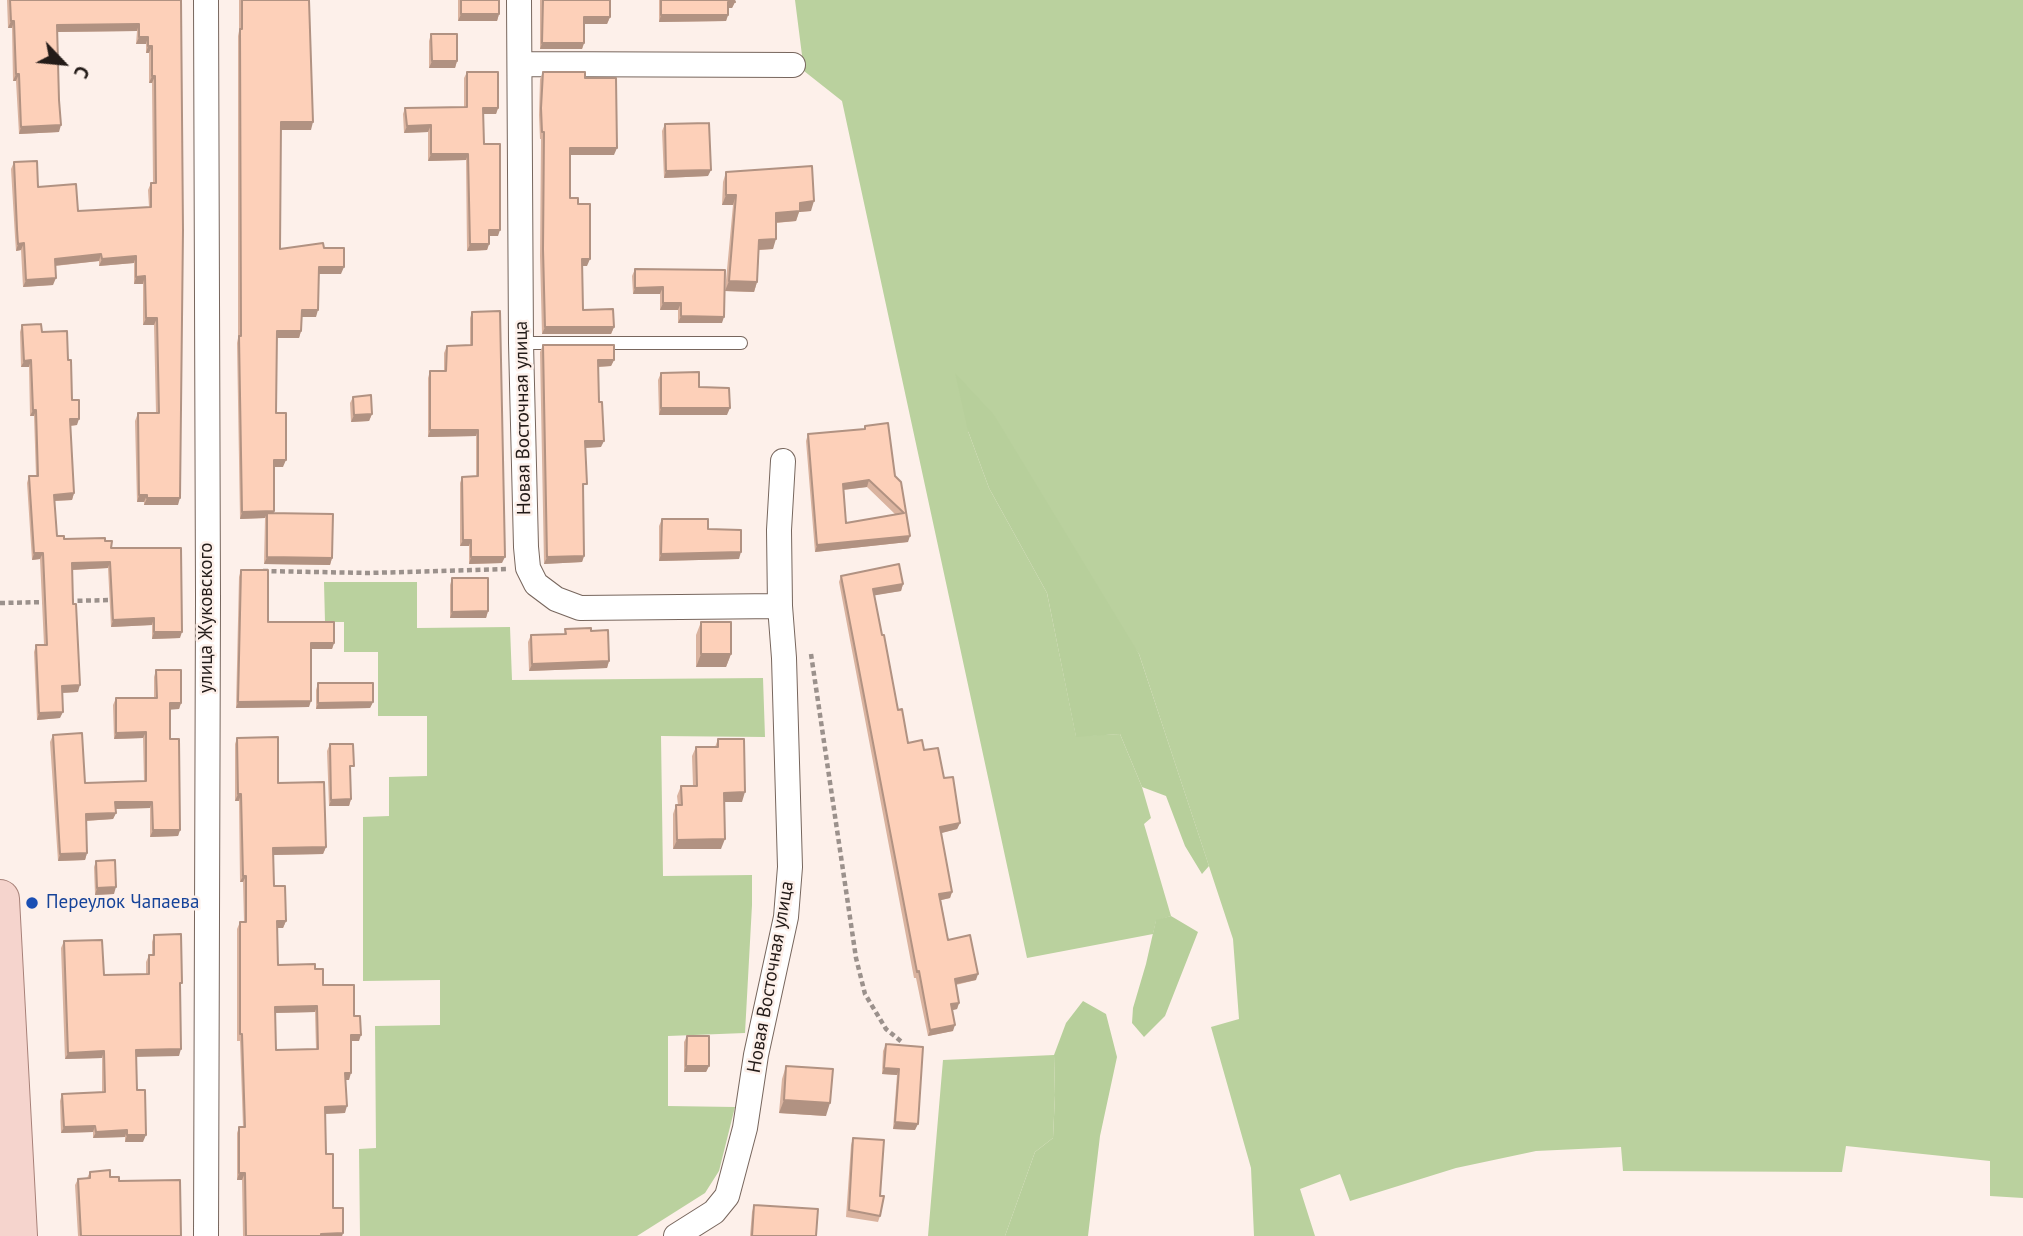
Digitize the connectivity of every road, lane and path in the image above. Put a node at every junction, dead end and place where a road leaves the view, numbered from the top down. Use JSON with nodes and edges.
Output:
{"nodes":[{"id":1,"x":205,"y":0,"type":"edge"},
{"id":2,"x":519,"y":0,"type":"edge"},
{"id":3,"x":520,"y":65,"type":"junction"},
{"id":4,"x":793,"y":65,"type":"dead end"},
{"id":5,"x":521,"y":343,"type":"junction"},
{"id":6,"x":741,"y":343,"type":"dead end"},
{"id":7,"x":783,"y":461,"type":"dead end"},
{"id":8,"x":528,"y":568,"type":"junction"},
{"id":9,"x":261,"y":571,"type":"edge"},
{"id":10,"x":125,"y":600,"type":"edge"},
{"id":11,"x":0,"y":603,"type":"edge"},
{"id":12,"x":780,"y":606,"type":"junction"},
{"id":13,"x":811,"y":654,"type":"dead end"},
{"id":14,"x":0,"y":899,"type":"edge"},
{"id":15,"x":903,"y":1043,"type":"edge"},
{"id":16,"x":18,"y":1236,"type":"edge"},
{"id":17,"x":206,"y":1236,"type":"edge"},
{"id":18,"x":676,"y":1236,"type":"edge"}],
"edges":[{"from":1,"to":17,"type":"street","name":"улица Жуковского"},
{"from":2,"to":3,"type":"street","name":"Новая Восточная улица"},
{"from":3,"to":4,"type":"street"},
{"from":3,"to":5,"type":"street","name":"Новая Восточная улица"},
{"from":5,"to":6,"type":"lane"},
{"from":5,"to":8,"type":"street","name":"Новая Восточная улица"},
{"from":7,"to":12,"type":"street","name":"Новая Восточная улица"},
{"from":8,"to":9,"type":"path"},
{"from":8,"to":12,"type":"street"},
{"from":10,"to":11,"type":"path"},
{"from":12,"to":18,"type":"street","name":"Новая Восточная улица"},
{"from":13,"to":15,"type":"path"},
{"from":14,"to":16,"type":"main road"}]}
